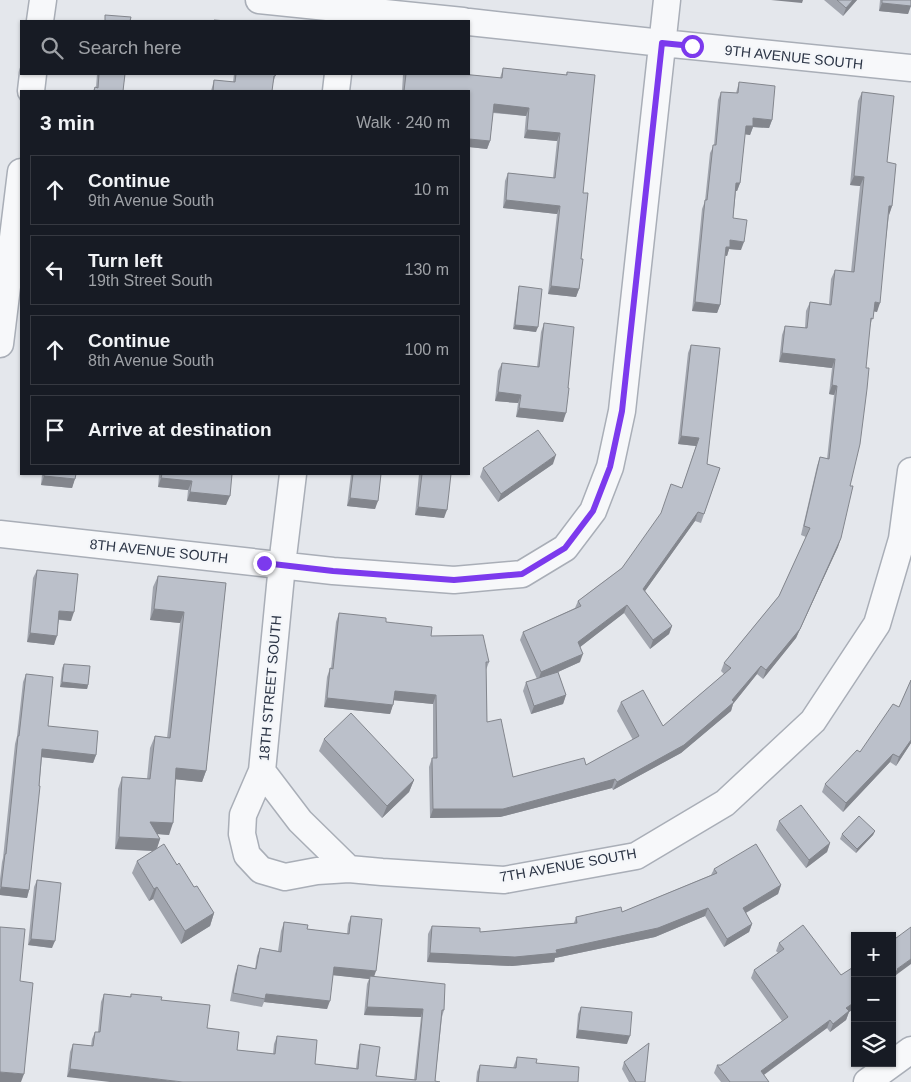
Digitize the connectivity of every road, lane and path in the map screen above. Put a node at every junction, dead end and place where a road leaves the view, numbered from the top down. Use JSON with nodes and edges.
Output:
{"nodes":[{"id":1,"x":42,"y":0,"type":"edge"},
{"id":2,"x":259,"y":0,"type":"edge"},
{"id":3,"x":666,"y":0,"type":"edge"},
{"id":4,"x":346,"y":10,"type":"edge"},
{"id":5,"x":40,"y":20,"type":"edge"},
{"id":6,"x":452,"y":20,"type":"edge"},
{"id":7,"x":470,"y":22,"type":"edge"},
{"id":8,"x":662,"y":43,"type":"junction"},
{"id":9,"x":911,"y":68,"type":"edge"},
{"id":10,"x":34,"y":75,"type":"edge"},
{"id":11,"x":338,"y":75,"type":"edge"},
{"id":12,"x":31,"y":90,"type":"edge"},
{"id":13,"x":336,"y":90,"type":"edge"},
{"id":14,"x":20,"y":180,"type":"edge"},
{"id":15,"x":0,"y":344,"type":"edge"},
{"id":16,"x":911,"y":471,"type":"edge"},
{"id":17,"x":292,"y":475,"type":"edge"},
{"id":18,"x":0,"y":534,"type":"edge"},
{"id":19,"x":282,"y":565,"type":"junction"},
{"id":20,"x":262,"y":771,"type":"junction"},
{"id":21,"x":349,"y":869,"type":"junction"},
{"id":22,"x":911,"y":1050,"type":"edge"},
{"id":23,"x":867,"y":1082,"type":"edge"}],
"edges":[{"from":1,"to":5,"type":"street"},
{"from":2,"to":4,"type":"street"},
{"from":3,"to":8,"type":"street","name":"8TH AVENUE SOUTH"},
{"from":4,"to":6,"type":"street"},
{"from":7,"to":8,"type":"street","name":"9TH AVENUE SOUTH"},
{"from":8,"to":9,"type":"street","name":"9TH AVENUE SOUTH"},
{"from":8,"to":19,"type":"street","name":"8TH AVENUE SOUTH"},
{"from":10,"to":12,"type":"street"},
{"from":11,"to":13,"type":"street"},
{"from":14,"to":15,"type":"street"},
{"from":16,"to":21,"type":"street","name":"7TH AVENUE SOUTH"},
{"from":17,"to":19,"type":"street","name":"18TH STREET SOUTH"},
{"from":18,"to":19,"type":"street","name":"8TH AVENUE SOUTH"},
{"from":19,"to":20,"type":"street","name":"18TH STREET SOUTH"},
{"from":20,"to":21,"type":"street","name":"18TH STREET SOUTH"},
{"from":20,"to":21,"type":"street","name":"7TH AVENUE SOUTH"},
{"from":22,"to":23,"type":"street"}]}
